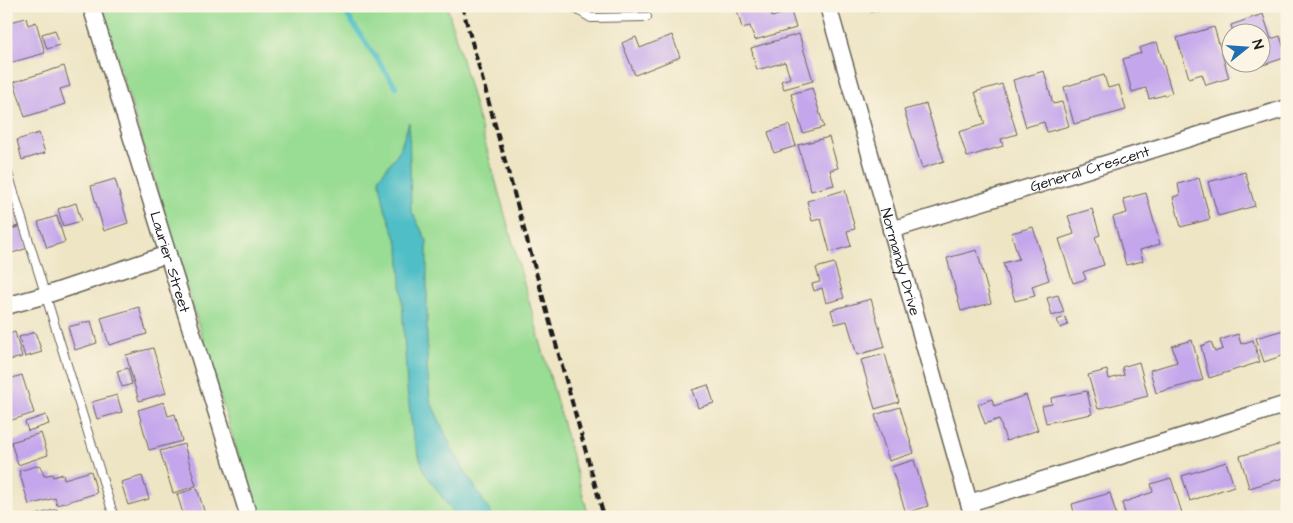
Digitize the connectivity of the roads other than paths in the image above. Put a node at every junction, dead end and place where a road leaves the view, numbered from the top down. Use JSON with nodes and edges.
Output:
{"nodes":[{"id":1,"x":91,"y":6,"type":"edge"},
{"id":2,"x":571,"y":6,"type":"edge"},
{"id":3,"x":828,"y":6,"type":"edge"},
{"id":4,"x":648,"y":17,"type":"dead end"},
{"id":5,"x":1287,"y":108,"type":"edge"},
{"id":6,"x":6,"y":167,"type":"edge"},
{"id":7,"x":891,"y":230,"type":"junction"},
{"id":8,"x":168,"y":254,"type":"junction"},
{"id":9,"x":46,"y":295,"type":"junction"},
{"id":10,"x":6,"y":306,"type":"edge"},
{"id":11,"x":1287,"y":404,"type":"edge"},
{"id":12,"x":971,"y":510,"type":"edge"},
{"id":13,"x":114,"y":517,"type":"edge"},
{"id":14,"x":249,"y":517,"type":"edge"}],
"edges":[{"from":1,"to":8,"type":"street","name":"Laurier Street"},
{"from":2,"to":4,"type":"lane"},
{"from":3,"to":7,"type":"street","name":"Normandy Drive"},
{"from":5,"to":7,"type":"street","name":"General Crescent"},
{"from":6,"to":9,"type":"lane"},
{"from":7,"to":12,"type":"street","name":"Normandy Drive"},
{"from":8,"to":9,"type":"street"},
{"from":8,"to":14,"type":"street","name":"Laurier Street"},
{"from":9,"to":10,"type":"street"},
{"from":9,"to":13,"type":"lane"},
{"from":11,"to":12,"type":"street"}]}
